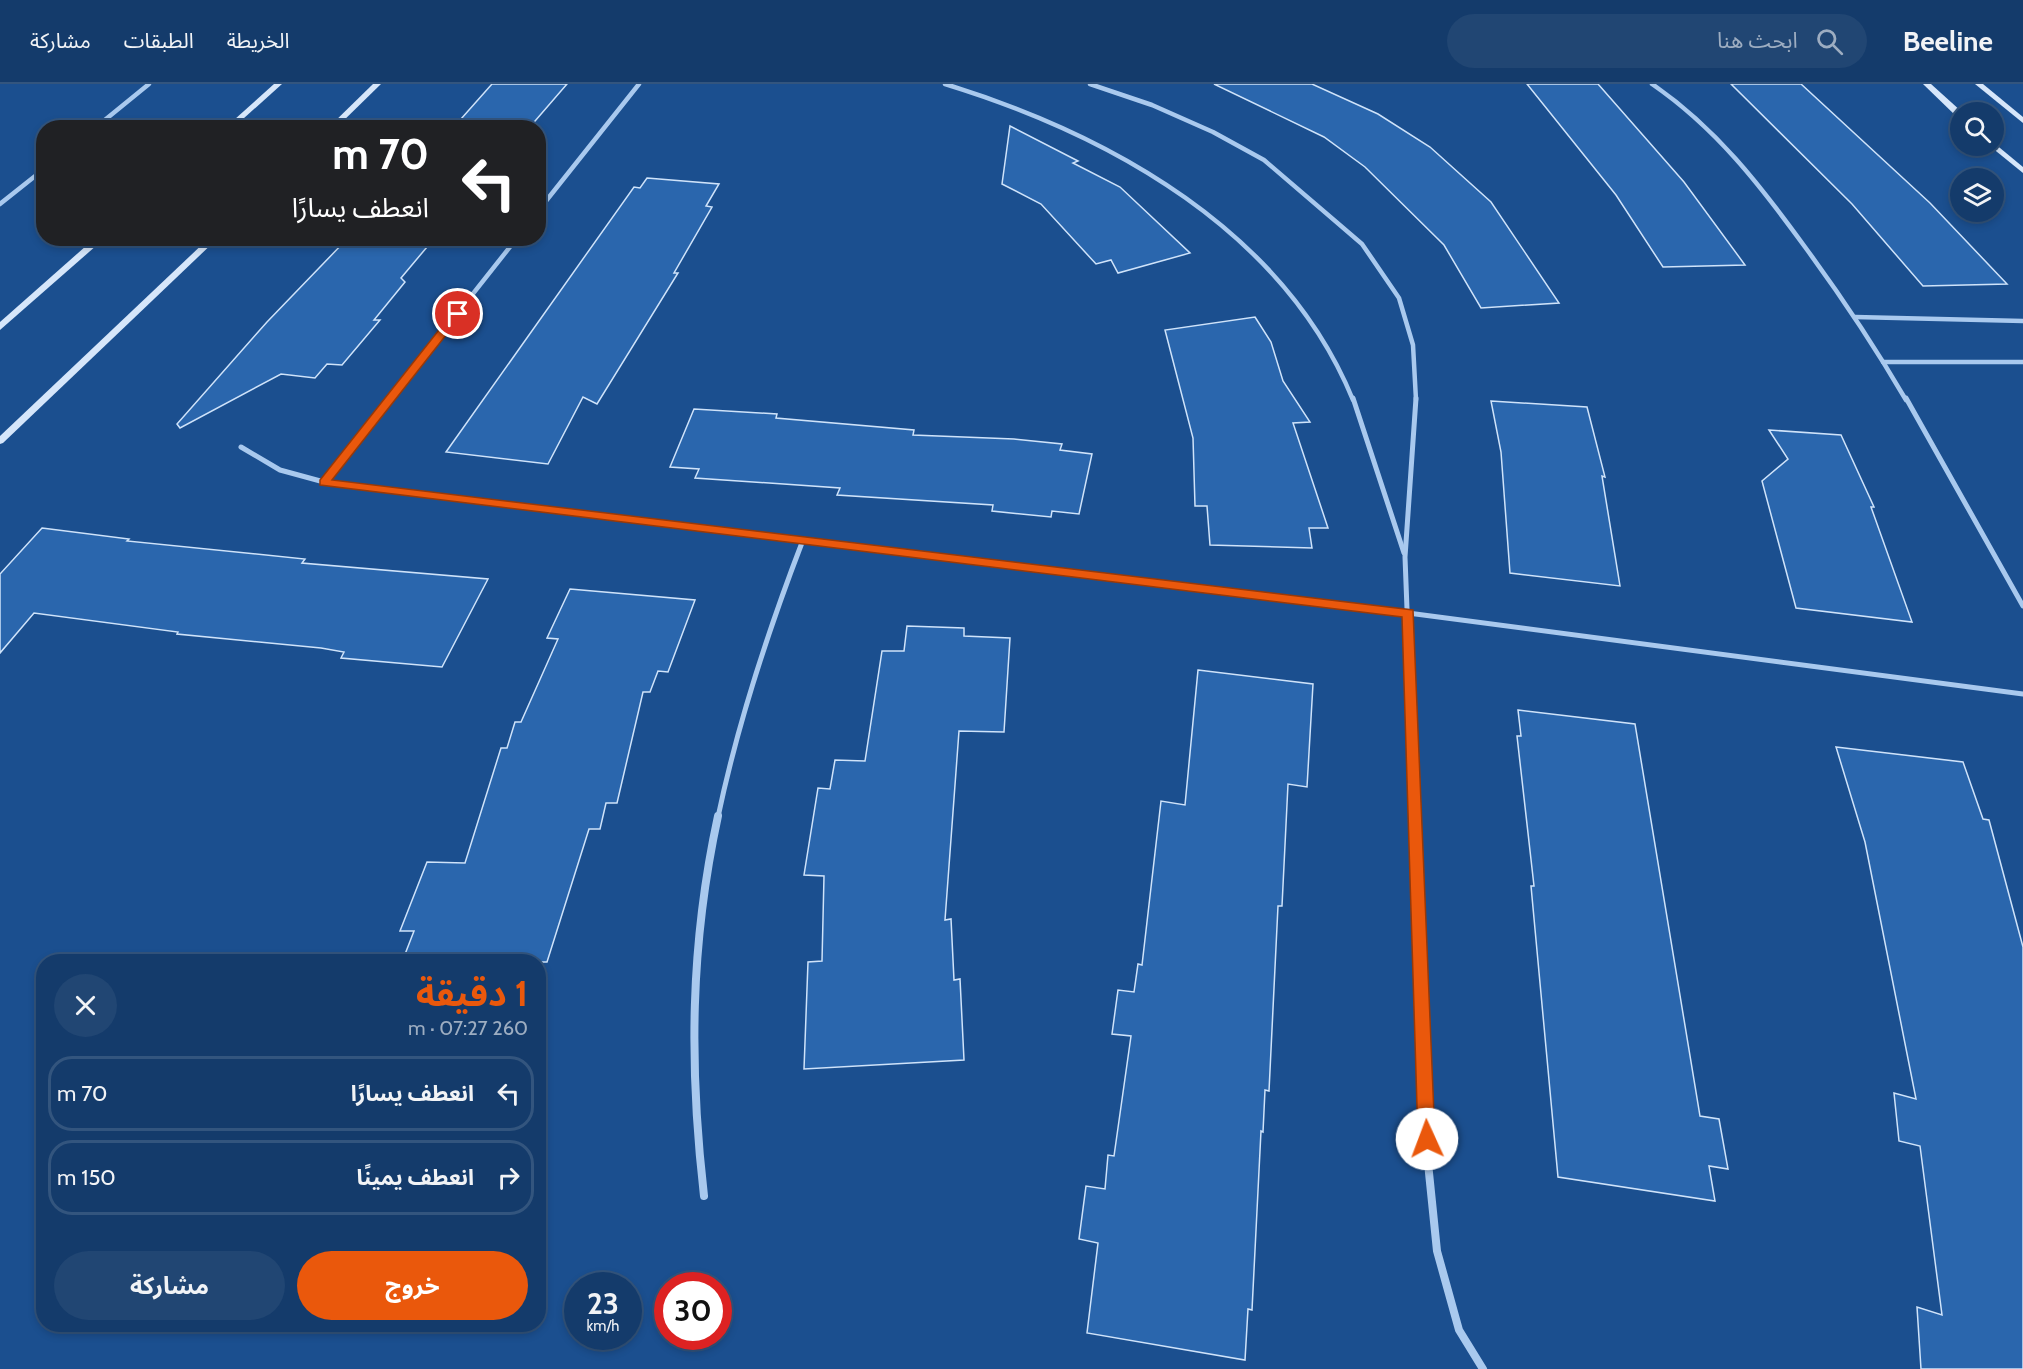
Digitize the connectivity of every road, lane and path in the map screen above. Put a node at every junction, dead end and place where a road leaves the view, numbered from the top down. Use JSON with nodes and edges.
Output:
{"nodes":[{"id":1,"x":149,"y":84,"type":"edge"},
{"id":2,"x":278,"y":84,"type":"edge"},
{"id":3,"x":376,"y":84,"type":"edge"},
{"id":4,"x":639,"y":84,"type":"edge"},
{"id":5,"x":945,"y":84,"type":"edge"},
{"id":6,"x":1090,"y":84,"type":"edge"},
{"id":7,"x":1652,"y":84,"type":"edge"},
{"id":8,"x":1927,"y":84,"type":"edge"},
{"id":9,"x":1978,"y":84,"type":"edge"},
{"id":10,"x":1950,"y":106,"type":"edge"},
{"id":11,"x":105,"y":120,"type":"edge"},
{"id":12,"x":237,"y":120,"type":"edge"},
{"id":13,"x":339,"y":120,"type":"edge"},
{"id":14,"x":2023,"y":121,"type":"edge"},
{"id":15,"x":2004,"y":154,"type":"edge"},
{"id":16,"x":2023,"y":171,"type":"edge"},
{"id":17,"x":36,"y":175,"type":"edge"},
{"id":18,"x":546,"y":201,"type":"edge"},
{"id":19,"x":0,"y":204,"type":"edge"},
{"id":20,"x":92,"y":246,"type":"edge"},
{"id":21,"x":206,"y":246,"type":"edge"},
{"id":22,"x":511,"y":246,"type":"edge"},
{"id":23,"x":1855,"y":316,"type":"junction"},
{"id":24,"x":2023,"y":321,"type":"edge"},
{"id":25,"x":0,"y":327,"type":"edge"},
{"id":26,"x":1883,"y":362,"type":"junction"},
{"id":27,"x":2023,"y":362,"type":"edge"},
{"id":28,"x":0,"y":441,"type":"edge"},
{"id":29,"x":242,"y":447,"type":"dead end"},
{"id":30,"x":324,"y":483,"type":"junction"},
{"id":31,"x":803,"y":540,"type":"junction"},
{"id":32,"x":1405,"y":557,"type":"junction"},
{"id":33,"x":2023,"y":606,"type":"edge"},
{"id":34,"x":1408,"y":614,"type":"junction"},
{"id":35,"x":2023,"y":694,"type":"edge"},
{"id":36,"x":704,"y":1196,"type":"dead end"},
{"id":37,"x":1483,"y":1369,"type":"edge"}],
"edges":[{"from":1,"to":11,"type":"street"},
{"from":2,"to":12,"type":"street"},
{"from":3,"to":13,"type":"street"},
{"from":4,"to":18,"type":"street"},
{"from":5,"to":32,"type":"street"},
{"from":6,"to":32,"type":"street"},
{"from":7,"to":23,"type":"street"},
{"from":8,"to":10,"type":"street"},
{"from":9,"to":14,"type":"street"},
{"from":15,"to":16,"type":"street"},
{"from":17,"to":19,"type":"street"},
{"from":20,"to":25,"type":"street"},
{"from":21,"to":28,"type":"street"},
{"from":22,"to":30,"type":"street"},
{"from":23,"to":24,"type":"street"},
{"from":23,"to":26,"type":"street"},
{"from":26,"to":27,"type":"street"},
{"from":26,"to":33,"type":"street"},
{"from":29,"to":30,"type":"street"},
{"from":30,"to":31,"type":"street"},
{"from":31,"to":34,"type":"street"},
{"from":31,"to":36,"type":"street"},
{"from":32,"to":34,"type":"street"},
{"from":34,"to":35,"type":"street"},
{"from":34,"to":37,"type":"street"}]}
